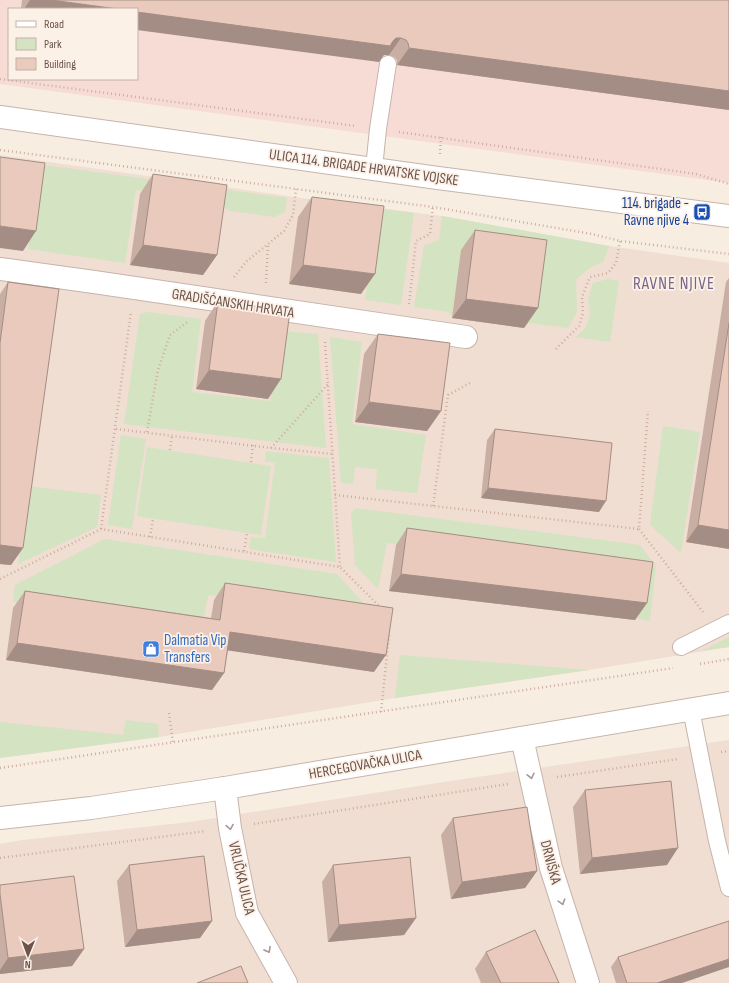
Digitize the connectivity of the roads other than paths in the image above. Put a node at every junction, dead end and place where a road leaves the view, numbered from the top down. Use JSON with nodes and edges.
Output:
{"nodes":[{"id":1,"x":388,"y":64,"type":"edge"},
{"id":2,"x":0,"y":117,"type":"edge"},
{"id":3,"x":374,"y":168,"type":"junction"},
{"id":4,"x":729,"y":216,"type":"edge"},
{"id":5,"x":0,"y":269,"type":"edge"},
{"id":6,"x":466,"y":337,"type":"dead end"},
{"id":7,"x":723,"y":626,"type":"edge"},
{"id":8,"x":681,"y":648,"type":"dead end"},
{"id":9,"x":729,"y":703,"type":"edge"},
{"id":10,"x":691,"y":709,"type":"junction"},
{"id":11,"x":522,"y":738,"type":"junction"},
{"id":12,"x":225,"y":788,"type":"junction"},
{"id":13,"x":0,"y":818,"type":"edge"},
{"id":14,"x":729,"y":888,"type":"edge"},
{"id":15,"x":286,"y":983,"type":"edge"},
{"id":16,"x":588,"y":983,"type":"edge"}],
"edges":[{"from":1,"to":3,"type":"lane"},
{"from":2,"to":3,"type":"street","name":"ULICA 114. BRIGADE HRVATSKE VOJSKE"},
{"from":3,"to":4,"type":"street","name":"ULICA 114. BRIGADE HRVATSKE VOJSKE"},
{"from":5,"to":6,"type":"street","name":"GRADIŠĆANSKIH HRVATA"},
{"from":7,"to":8,"type":"lane"},
{"from":9,"to":10,"type":"street","name":"HERCEGOVAČKA ULICA"},
{"from":10,"to":11,"type":"street","name":"HERCEGOVAČKA ULICA"},
{"from":10,"to":14,"type":"lane"},
{"from":11,"to":12,"type":"street","name":"HERCEGOVAČKA ULICA"},
{"from":11,"to":16,"type":"street","name":"DRNIŠKA","one_way":true},
{"from":12,"to":13,"type":"street","name":"HERCEGOVAČKA ULICA"},
{"from":12,"to":15,"type":"street","name":"VRLIČKA ULICA","one_way":true}]}
